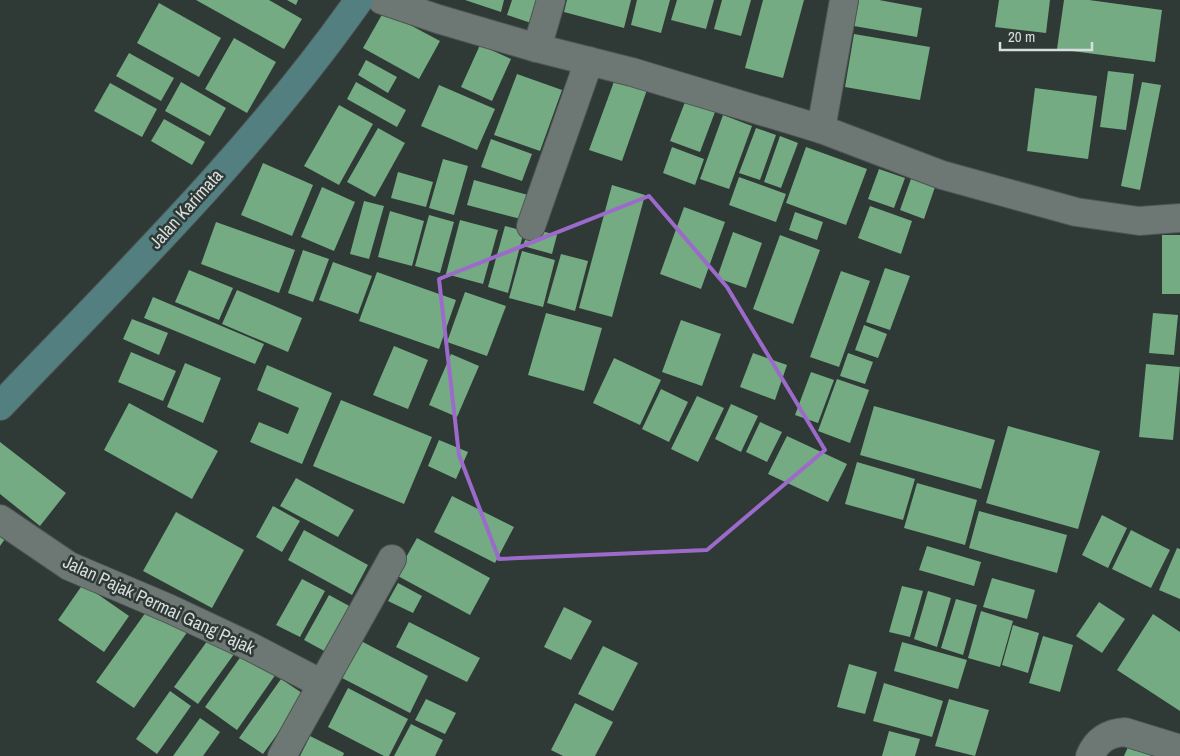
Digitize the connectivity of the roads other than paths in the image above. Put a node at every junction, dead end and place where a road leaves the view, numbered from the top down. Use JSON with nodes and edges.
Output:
{"nodes":[{"id":1,"x":359,"y":0,"type":"edge"},
{"id":2,"x":382,"y":0,"type":"edge"},
{"id":3,"x":551,"y":0,"type":"edge"},
{"id":4,"x":844,"y":0,"type":"edge"},
{"id":5,"x":537,"y":48,"type":"junction"},
{"id":6,"x":589,"y":61,"type":"junction"},
{"id":7,"x":821,"y":129,"type":"junction"},
{"id":8,"x":1180,"y":218,"type":"edge"},
{"id":9,"x":531,"y":226,"type":"dead end"},
{"id":10,"x":0,"y":406,"type":"edge"},
{"id":11,"x":0,"y":519,"type":"edge"},
{"id":12,"x":392,"y":559,"type":"dead end"},
{"id":13,"x":322,"y":684,"type":"junction"},
{"id":14,"x":1180,"y":749,"type":"edge"},
{"id":15,"x":282,"y":756,"type":"edge"},
{"id":16,"x":1090,"y":756,"type":"edge"}],
"edges":[{"from":1,"to":10,"type":"main road","name":"Jalan Karimata"},
{"from":2,"to":5,"type":"street"},
{"from":3,"to":5,"type":"street"},
{"from":4,"to":7,"type":"street"},
{"from":5,"to":6,"type":"street"},
{"from":6,"to":7,"type":"street"},
{"from":6,"to":9,"type":"street"},
{"from":7,"to":8,"type":"street"},
{"from":11,"to":13,"type":"street","name":"Jalan Pajak Permai Gang Pajak"},
{"from":12,"to":13,"type":"street"},
{"from":13,"to":15,"type":"street"},
{"from":14,"to":16,"type":"street"}]}
